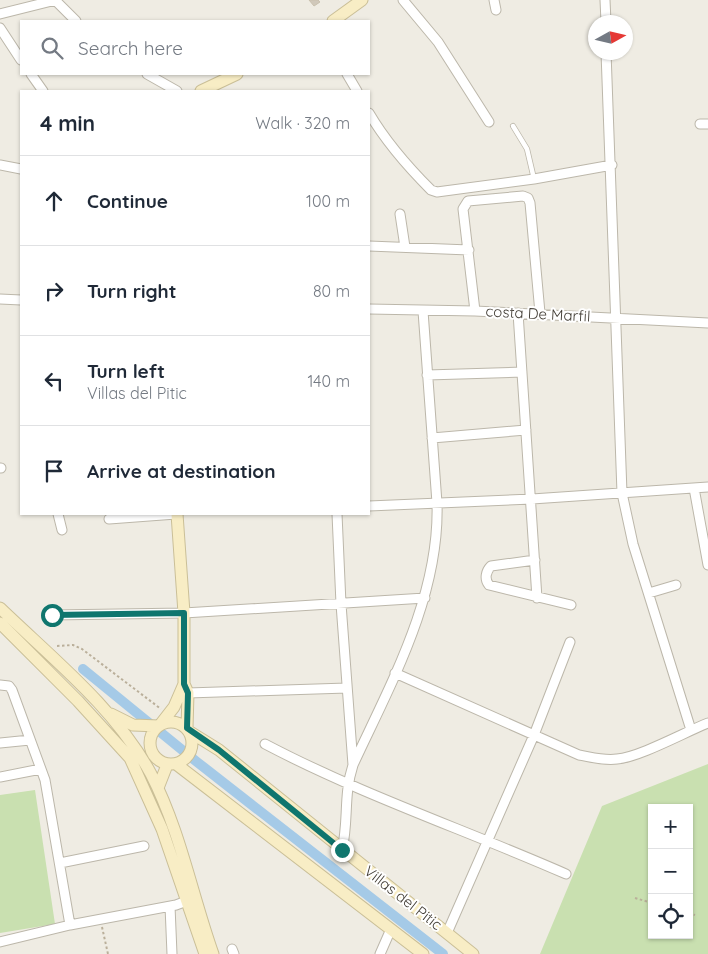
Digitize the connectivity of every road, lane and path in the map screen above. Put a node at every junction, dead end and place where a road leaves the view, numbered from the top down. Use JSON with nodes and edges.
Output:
{"nodes":[{"id":1,"x":55,"y":0,"type":"edge"},
{"id":2,"x":362,"y":0,"type":"edge"},
{"id":3,"x":403,"y":0,"type":"edge"},
{"id":4,"x":494,"y":0,"type":"edge"},
{"id":5,"x":606,"y":0,"type":"edge"},
{"id":6,"x":496,"y":10,"type":"dead end"},
{"id":7,"x":0,"y":14,"type":"edge"},
{"id":8,"x":606,"y":15,"type":"edge"},
{"id":9,"x":75,"y":20,"type":"edge"},
{"id":10,"x":334,"y":20,"type":"edge"},
{"id":11,"x":0,"y":28,"type":"edge"},
{"id":12,"x":20,"y":58,"type":"edge"},
{"id":13,"x":606,"y":60,"type":"edge"},
{"id":14,"x":32,"y":75,"type":"edge"},
{"id":15,"x":149,"y":75,"type":"edge"},
{"id":16,"x":235,"y":75,"type":"edge"},
{"id":17,"x":348,"y":75,"type":"edge"},
{"id":18,"x":41,"y":90,"type":"edge"},
{"id":19,"x":175,"y":90,"type":"edge"},
{"id":20,"x":203,"y":90,"type":"edge"},
{"id":21,"x":355,"y":90,"type":"edge"},
{"id":22,"x":370,"y":115,"type":"edge"},
{"id":23,"x":489,"y":122,"type":"dead end"},
{"id":24,"x":513,"y":126,"type":"dead end"},
{"id":25,"x":0,"y":164,"type":"edge"},
{"id":26,"x":612,"y":165,"type":"junction"},
{"id":27,"x":20,"y":169,"type":"edge"},
{"id":28,"x":534,"y":179,"type":"junction"},
{"id":29,"x":400,"y":214,"type":"dead end"},
{"id":30,"x":370,"y":246,"type":"edge"},
{"id":31,"x":405,"y":247,"type":"junction"},
{"id":32,"x":469,"y":250,"type":"junction"},
{"id":33,"x":0,"y":299,"type":"edge"},
{"id":34,"x":20,"y":300,"type":"edge"},
{"id":35,"x":370,"y":309,"type":"edge"},
{"id":36,"x":423,"y":311,"type":"junction"},
{"id":37,"x":476,"y":311,"type":"junction"},
{"id":38,"x":518,"y":313,"type":"junction"},
{"id":39,"x":540,"y":314,"type":"junction"},
{"id":40,"x":616,"y":318,"type":"junction"},
{"id":41,"x":708,"y":323,"type":"edge"},
{"id":42,"x":522,"y":372,"type":"junction"},
{"id":43,"x":427,"y":375,"type":"junction"},
{"id":44,"x":526,"y":430,"type":"junction"},
{"id":45,"x":432,"y":438,"type":"junction"},
{"id":46,"x":708,"y":487,"type":"edge"},
{"id":47,"x":694,"y":488,"type":"junction"},
{"id":48,"x":622,"y":493,"type":"junction"},
{"id":49,"x":532,"y":499,"type":"junction"},
{"id":50,"x":437,"y":503,"type":"junction"},
{"id":51,"x":370,"y":506,"type":"edge"},
{"id":52,"x":58,"y":515,"type":"edge"},
{"id":53,"x":160,"y":515,"type":"edge"},
{"id":54,"x":177,"y":515,"type":"edge"},
{"id":55,"x":337,"y":515,"type":"edge"},
{"id":56,"x":109,"y":518,"type":"dead end"},
{"id":57,"x":62,"y":530,"type":"dead end"},
{"id":58,"x":535,"y":560,"type":"junction"},
{"id":59,"x":708,"y":564,"type":"edge"},
{"id":60,"x":676,"y":585,"type":"dead end"},
{"id":61,"x":649,"y":593,"type":"junction"},
{"id":62,"x":425,"y":598,"type":"junction"},
{"id":63,"x":537,"y":598,"type":"junction"},
{"id":64,"x":341,"y":604,"type":"junction"},
{"id":65,"x":571,"y":605,"type":"dead end"},
{"id":66,"x":0,"y":608,"type":"edge"},
{"id":67,"x":184,"y":613,"type":"junction"},
{"id":68,"x":52,"y":615,"type":"dead end"},
{"id":69,"x":0,"y":623,"type":"edge"},
{"id":70,"x":570,"y":642,"type":"dead end"},
{"id":71,"x":57,"y":646,"type":"dead end"},
{"id":72,"x":395,"y":673,"type":"junction"},
{"id":73,"x":0,"y":685,"type":"edge"},
{"id":74,"x":186,"y":688,"type":"junction"},
{"id":75,"x":347,"y":688,"type":"junction"},
{"id":76,"x":100,"y":705,"type":"junction"},
{"id":77,"x":169,"y":715,"type":"junction"},
{"id":78,"x":708,"y":723,"type":"edge"},
{"id":79,"x":156,"y":729,"type":"junction"},
{"id":80,"x":189,"y":730,"type":"junction"},
{"id":81,"x":691,"y":730,"type":"junction"},
{"id":82,"x":534,"y":735,"type":"junction"},
{"id":83,"x":30,"y":740,"type":"junction"},
{"id":84,"x":0,"y":743,"type":"edge"},
{"id":85,"x":265,"y":744,"type":"dead end"},
{"id":86,"x":175,"y":760,"type":"junction"},
{"id":87,"x":137,"y":761,"type":"junction"},
{"id":88,"x":353,"y":765,"type":"junction"},
{"id":89,"x":40,"y":769,"type":"junction"},
{"id":90,"x":0,"y":777,"type":"edge"},
{"id":91,"x":346,"y":784,"type":"junction"},
{"id":92,"x":158,"y":788,"type":"junction"},
{"id":93,"x":488,"y":840,"type":"junction"},
{"id":94,"x":144,"y":846,"type":"dead end"},
{"id":95,"x":342,"y":850,"type":"junction"},
{"id":96,"x":60,"y":863,"type":"junction"},
{"id":97,"x":566,"y":874,"type":"dead end"},
{"id":98,"x":636,"y":898,"type":"dead end"},
{"id":99,"x":191,"y":900,"type":"junction"},
{"id":100,"x":648,"y":902,"type":"edge"},
{"id":101,"x":170,"y":906,"type":"junction"},
{"id":102,"x":100,"y":920,"type":"junction"},
{"id":103,"x":70,"y":925,"type":"junction"},
{"id":104,"x":392,"y":929,"type":"junction"},
{"id":105,"x":447,"y":933,"type":"junction"},
{"id":106,"x":0,"y":942,"type":"edge"},
{"id":107,"x":108,"y":954,"type":"edge"},
{"id":108,"x":172,"y":954,"type":"edge"},
{"id":109,"x":205,"y":954,"type":"edge"},
{"id":110,"x":213,"y":954,"type":"edge"},
{"id":111,"x":380,"y":954,"type":"edge"},
{"id":112,"x":423,"y":954,"type":"edge"},
{"id":113,"x":474,"y":954,"type":"edge"}],
"edges":[{"from":1,"to":7,"type":"street"},
{"from":1,"to":9,"type":"street"},
{"from":2,"to":10,"type":"street"},
{"from":3,"to":23,"type":"street"},
{"from":4,"to":6,"type":"street"},
{"from":5,"to":8,"type":"street"},
{"from":11,"to":12,"type":"street"},
{"from":13,"to":26,"type":"street"},
{"from":14,"to":18,"type":"street"},
{"from":15,"to":19,"type":"street"},
{"from":16,"to":20,"type":"street"},
{"from":17,"to":21,"type":"street"},
{"from":22,"to":28,"type":"street"},
{"from":24,"to":28,"type":"lane"},
{"from":25,"to":27,"type":"street"},
{"from":26,"to":28,"type":"street"},
{"from":26,"to":40,"type":"street"},
{"from":29,"to":31,"type":"street"},
{"from":30,"to":31,"type":"street"},
{"from":31,"to":32,"type":"street"},
{"from":32,"to":37,"type":"street"},
{"from":32,"to":39,"type":"street"},
{"from":33,"to":34,"type":"street"},
{"from":35,"to":36,"type":"street","name":"costa De Marfil"},
{"from":36,"to":37,"type":"street","name":"costa De Marfil"},
{"from":36,"to":43,"type":"street"},
{"from":37,"to":38,"type":"street","name":"costa De Marfil"},
{"from":38,"to":39,"type":"street","name":"costa De Marfil"},
{"from":38,"to":42,"type":"street"},
{"from":39,"to":40,"type":"street","name":"costa De Marfil"},
{"from":40,"to":41,"type":"street","name":"costa De Marfil"},
{"from":40,"to":48,"type":"street"},
{"from":42,"to":43,"type":"street"},
{"from":42,"to":44,"type":"street"},
{"from":43,"to":45,"type":"street"},
{"from":44,"to":45,"type":"street"},
{"from":44,"to":49,"type":"street"},
{"from":45,"to":50,"type":"street"},
{"from":46,"to":47,"type":"street"},
{"from":47,"to":48,"type":"street"},
{"from":47,"to":59,"type":"street"},
{"from":48,"to":49,"type":"street"},
{"from":48,"to":61,"type":"street"},
{"from":49,"to":50,"type":"street"},
{"from":49,"to":58,"type":"street"},
{"from":50,"to":51,"type":"street"},
{"from":50,"to":62,"type":"street"},
{"from":52,"to":57,"type":"street"},
{"from":53,"to":56,"type":"street"},
{"from":54,"to":67,"type":"street"},
{"from":55,"to":64,"type":"street"},
{"from":58,"to":63,"type":"street"},
{"from":58,"to":63,"type":"street"},
{"from":60,"to":61,"type":"street"},
{"from":61,"to":81,"type":"street"},
{"from":62,"to":64,"type":"street"},
{"from":62,"to":72,"type":"street"},
{"from":63,"to":65,"type":"street"},
{"from":64,"to":67,"type":"street"},
{"from":64,"to":75,"type":"street"},
{"from":66,"to":76,"type":"street"},
{"from":67,"to":68,"type":"street"},
{"from":67,"to":74,"type":"street"},
{"from":69,"to":87,"type":"street"},
{"from":70,"to":82,"type":"street"},
{"from":71,"to":77,"type":"path"},
{"from":72,"to":82,"type":"street"},
{"from":72,"to":88,"type":"street"},
{"from":73,"to":83,"type":"street"},
{"from":74,"to":75,"type":"street"},
{"from":74,"to":77,"type":"street"},
{"from":74,"to":80,"type":"street"},
{"from":75,"to":88,"type":"street"},
{"from":76,"to":79,"type":"street"},
{"from":76,"to":87,"type":"street"},
{"from":77,"to":79,"type":"street"},
{"from":78,"to":81,"type":"street"},
{"from":79,"to":80,"type":"street"},
{"from":79,"to":86,"type":"street"},
{"from":79,"to":87,"type":"street"},
{"from":80,"to":86,"type":"street"},
{"from":80,"to":95,"type":"street","name":"Villas del Pitic"},
{"from":81,"to":82,"type":"street"},
{"from":82,"to":93,"type":"street"},
{"from":83,"to":84,"type":"street"},
{"from":83,"to":89,"type":"street"},
{"from":85,"to":91,"type":"street"},
{"from":86,"to":87,"type":"street"},
{"from":86,"to":92,"type":"street"},
{"from":86,"to":104,"type":"street","name":"Villas del Pitic"},
{"from":87,"to":92,"type":"street"},
{"from":87,"to":99,"type":"street"},
{"from":88,"to":91,"type":"street"},
{"from":89,"to":90,"type":"street"},
{"from":89,"to":96,"type":"street"},
{"from":91,"to":93,"type":"street"},
{"from":91,"to":95,"type":"street"},
{"from":92,"to":99,"type":"street"},
{"from":93,"to":97,"type":"street"},
{"from":93,"to":105,"type":"street"},
{"from":94,"to":96,"type":"street"},
{"from":95,"to":105,"type":"street","name":"Villas del Pitic"},
{"from":96,"to":103,"type":"street"},
{"from":98,"to":100,"type":"path"},
{"from":99,"to":101,"type":"street"},
{"from":99,"to":109,"type":"street"},
{"from":99,"to":110,"type":"street"},
{"from":101,"to":102,"type":"street"},
{"from":101,"to":108,"type":"street"},
{"from":102,"to":103,"type":"street"},
{"from":102,"to":107,"type":"path"},
{"from":103,"to":106,"type":"street"},
{"from":104,"to":111,"type":"street"},
{"from":104,"to":112,"type":"street","name":"Villas del Pitic"},
{"from":105,"to":113,"type":"street","name":"Villas del Pitic"}]}
